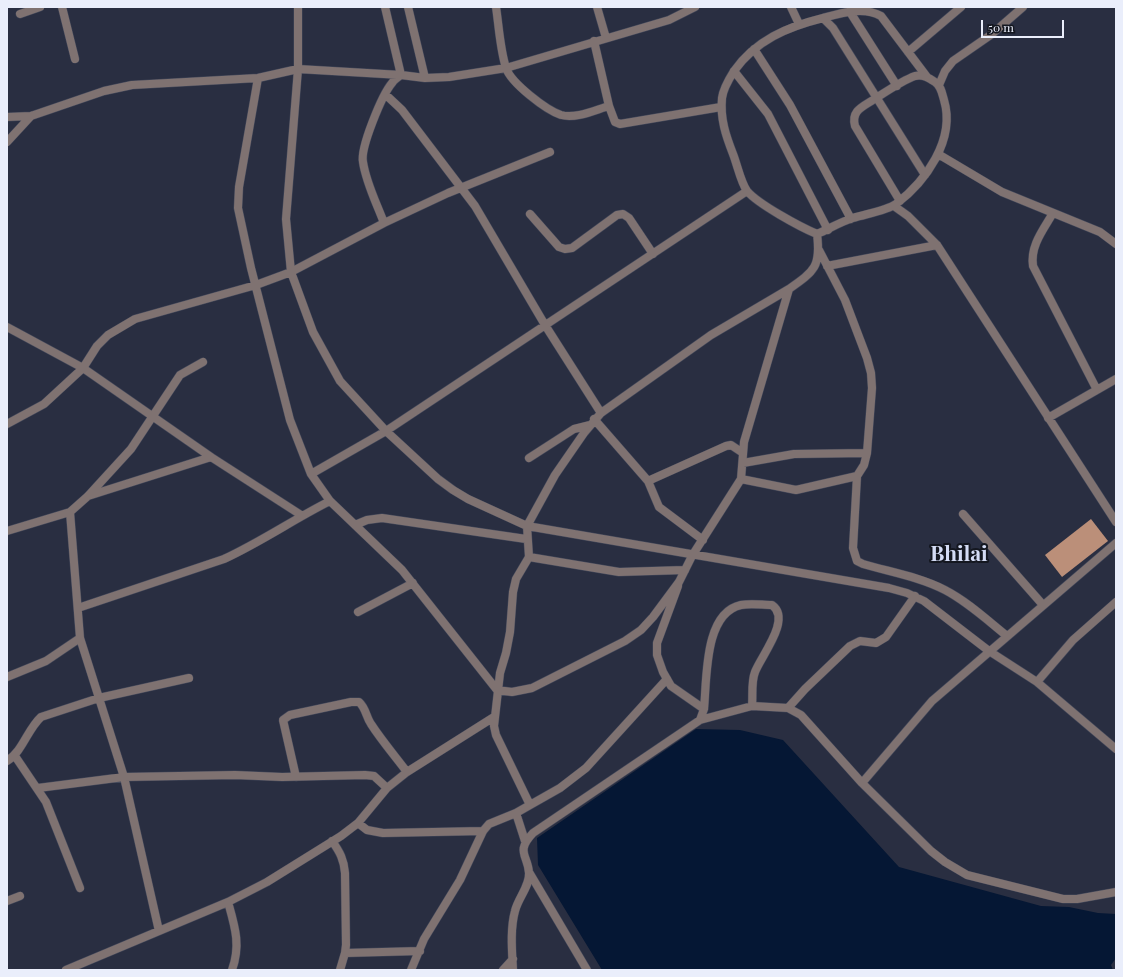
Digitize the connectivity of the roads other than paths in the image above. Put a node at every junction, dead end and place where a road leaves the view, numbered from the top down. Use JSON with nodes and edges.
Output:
{"nodes":[{"id":1,"x":40,"y":7,"type":"edge"},
{"id":2,"x":62,"y":7,"type":"edge"},
{"id":3,"x":298,"y":7,"type":"edge"},
{"id":4,"x":386,"y":7,"type":"edge"},
{"id":5,"x":408,"y":7,"type":"edge"},
{"id":6,"x":496,"y":7,"type":"edge"},
{"id":7,"x":597,"y":7,"type":"edge"},
{"id":8,"x":695,"y":7,"type":"edge"},
{"id":9,"x":791,"y":7,"type":"edge"},
{"id":10,"x":961,"y":7,"type":"edge"},
{"id":11,"x":1023,"y":7,"type":"edge"},
{"id":12,"x":850,"y":12,"type":"junction"},
{"id":13,"x":20,"y":14,"type":"dead end"},
{"id":14,"x":823,"y":18,"type":"junction"},
{"id":15,"x":799,"y":24,"type":"junction"},
{"id":16,"x":606,"y":38,"type":"junction"},
{"id":17,"x":594,"y":41,"type":"junction"},
{"id":18,"x":754,"y":49,"type":"junction"},
{"id":19,"x":908,"y":52,"type":"junction"},
{"id":20,"x":75,"y":59,"type":"dead end"},
{"id":21,"x":506,"y":68,"type":"junction"},
{"id":22,"x":298,"y":70,"type":"junction"},
{"id":23,"x":734,"y":72,"type":"junction"},
{"id":24,"x":401,"y":75,"type":"junction"},
{"id":25,"x":927,"y":77,"type":"junction"},
{"id":26,"x":258,"y":78,"type":"junction"},
{"id":27,"x":425,"y":78,"type":"junction"},
{"id":28,"x":939,"y":85,"type":"junction"},
{"id":29,"x":897,"y":86,"type":"junction"},
{"id":30,"x":385,"y":94,"type":"junction"},
{"id":31,"x":878,"y":97,"type":"junction"},
{"id":32,"x":609,"y":106,"type":"junction"},
{"id":33,"x":721,"y":107,"type":"junction"},
{"id":34,"x":30,"y":116,"type":"junction"},
{"id":35,"x":7,"y":117,"type":"edge"},
{"id":36,"x":7,"y":142,"type":"edge"},
{"id":37,"x":550,"y":152,"type":"dead end"},
{"id":38,"x":938,"y":154,"type":"junction"},
{"id":39,"x":925,"y":175,"type":"junction"},
{"id":40,"x":460,"y":188,"type":"junction"},
{"id":41,"x":747,"y":191,"type":"junction"},
{"id":42,"x":897,"y":203,"type":"junction"},
{"id":43,"x":1053,"y":213,"type":"junction"},
{"id":44,"x":530,"y":214,"type":"dead end"},
{"id":45,"x":851,"y":218,"type":"junction"},
{"id":46,"x":384,"y":223,"type":"junction"},
{"id":47,"x":828,"y":230,"type":"junction"},
{"id":48,"x":817,"y":234,"type":"junction"},
{"id":49,"x":1116,"y":244,"type":"edge"},
{"id":50,"x":937,"y":245,"type":"junction"},
{"id":51,"x":819,"y":250,"type":"junction"},
{"id":52,"x":653,"y":254,"type":"junction"},
{"id":53,"x":827,"y":266,"type":"junction"},
{"id":54,"x":291,"y":272,"type":"junction"},
{"id":55,"x":256,"y":285,"type":"junction"},
{"id":56,"x":790,"y":289,"type":"junction"},
{"id":57,"x":545,"y":325,"type":"junction"},
{"id":58,"x":7,"y":327,"type":"edge"},
{"id":59,"x":203,"y":362,"type":"dead end"},
{"id":60,"x":83,"y":368,"type":"junction"},
{"id":61,"x":1116,"y":379,"type":"edge"},
{"id":62,"x":1097,"y":390,"type":"junction"},
{"id":63,"x":601,"y":413,"type":"junction"},
{"id":64,"x":152,"y":416,"type":"junction"},
{"id":65,"x":1048,"y":418,"type":"junction"},
{"id":66,"x":592,"y":422,"type":"junction"},
{"id":67,"x":7,"y":424,"type":"edge"},
{"id":68,"x":386,"y":431,"type":"junction"},
{"id":69,"x":744,"y":453,"type":"junction"},
{"id":70,"x":867,"y":453,"type":"junction"},
{"id":71,"x":211,"y":458,"type":"junction"},
{"id":72,"x":529,"y":458,"type":"dead end"},
{"id":73,"x":743,"y":462,"type":"junction"},
{"id":74,"x":311,"y":474,"type":"junction"},
{"id":75,"x":857,"y":476,"type":"junction"},
{"id":76,"x":741,"y":479,"type":"junction"},
{"id":77,"x":648,"y":482,"type":"junction"},
{"id":78,"x":88,"y":496,"type":"junction"},
{"id":79,"x":330,"y":501,"type":"junction"},
{"id":80,"x":70,"y":512,"type":"junction"},
{"id":81,"x":963,"y":514,"type":"dead end"},
{"id":82,"x":301,"y":515,"type":"junction"},
{"id":83,"x":1116,"y":522,"type":"edge"},
{"id":84,"x":355,"y":525,"type":"junction"},
{"id":85,"x":527,"y":526,"type":"junction"},
{"id":86,"x":7,"y":531,"type":"edge"},
{"id":87,"x":526,"y":539,"type":"junction"},
{"id":88,"x":703,"y":540,"type":"junction"},
{"id":89,"x":1116,"y":543,"type":"edge"},
{"id":90,"x":692,"y":556,"type":"junction"},
{"id":91,"x":529,"y":558,"type":"junction"},
{"id":92,"x":685,"y":570,"type":"junction"},
{"id":93,"x":679,"y":582,"type":"junction"},
{"id":94,"x":413,"y":583,"type":"junction"},
{"id":95,"x":915,"y":596,"type":"junction"},
{"id":96,"x":1116,"y":602,"type":"edge"},
{"id":97,"x":1043,"y":605,"type":"junction"},
{"id":98,"x":78,"y":608,"type":"junction"},
{"id":99,"x":358,"y":612,"type":"dead end"},
{"id":100,"x":1007,"y":636,"type":"junction"},
{"id":101,"x":80,"y":638,"type":"junction"},
{"id":102,"x":989,"y":651,"type":"junction"},
{"id":103,"x":7,"y":677,"type":"edge"},
{"id":104,"x":189,"y":678,"type":"dead end"},
{"id":105,"x":667,"y":679,"type":"junction"},
{"id":106,"x":1037,"y":682,"type":"junction"},
{"id":107,"x":497,"y":690,"type":"junction"},
{"id":108,"x":99,"y":698,"type":"junction"},
{"id":109,"x":752,"y":706,"type":"junction"},
{"id":110,"x":788,"y":708,"type":"junction"},
{"id":111,"x":704,"y":709,"type":"junction"},
{"id":112,"x":494,"y":717,"type":"junction"},
{"id":113,"x":700,"y":720,"type":"junction"},
{"id":114,"x":1116,"y":749,"type":"edge"},
{"id":115,"x":15,"y":756,"type":"junction"},
{"id":116,"x":7,"y":761,"type":"edge"},
{"id":117,"x":407,"y":772,"type":"junction"},
{"id":118,"x":124,"y":777,"type":"junction"},
{"id":119,"x":296,"y":777,"type":"junction"},
{"id":120,"x":862,"y":783,"type":"junction"},
{"id":121,"x":38,"y":788,"type":"junction"},
{"id":122,"x":387,"y":788,"type":"junction"},
{"id":123,"x":530,"y":805,"type":"junction"},
{"id":124,"x":516,"y":813,"type":"junction"},
{"id":125,"x":358,"y":823,"type":"junction"},
{"id":126,"x":483,"y":831,"type":"junction"},
{"id":127,"x":332,"y":841,"type":"junction"},
{"id":128,"x":525,"y":841,"type":"junction"},
{"id":129,"x":529,"y":872,"type":"junction"},
{"id":130,"x":80,"y":888,"type":"dead end"},
{"id":131,"x":1116,"y":892,"type":"edge"},
{"id":132,"x":20,"y":896,"type":"dead end"},
{"id":133,"x":7,"y":901,"type":"edge"},
{"id":134,"x":228,"y":902,"type":"junction"},
{"id":135,"x":159,"y":931,"type":"junction"},
{"id":136,"x":420,"y":951,"type":"junction"},
{"id":137,"x":345,"y":953,"type":"junction"},
{"id":138,"x":512,"y":959,"type":"junction"},
{"id":139,"x":66,"y":970,"type":"edge"},
{"id":140,"x":232,"y":970,"type":"edge"},
{"id":141,"x":340,"y":970,"type":"edge"},
{"id":142,"x":411,"y":970,"type":"edge"},
{"id":143,"x":503,"y":970,"type":"edge"},
{"id":144,"x":513,"y":970,"type":"edge"},
{"id":145,"x":587,"y":970,"type":"edge"}],
"edges":[{"from":1,"to":13,"type":"street"},
{"from":2,"to":20,"type":"street"},
{"from":3,"to":22,"type":"street"},
{"from":4,"to":24,"type":"street"},
{"from":5,"to":27,"type":"street"},
{"from":6,"to":21,"type":"street"},
{"from":7,"to":16,"type":"street"},
{"from":8,"to":16,"type":"street"},
{"from":9,"to":15,"type":"street"},
{"from":10,"to":19,"type":"street"},
{"from":11,"to":28,"type":"street"},
{"from":12,"to":14,"type":"street"},
{"from":12,"to":19,"type":"street"},
{"from":12,"to":29,"type":"street"},
{"from":14,"to":15,"type":"street"},
{"from":14,"to":31,"type":"street"},
{"from":15,"to":18,"type":"street"},
{"from":16,"to":17,"type":"street"},
{"from":17,"to":21,"type":"street"},
{"from":17,"to":32,"type":"street"},
{"from":18,"to":23,"type":"street"},
{"from":18,"to":45,"type":"street"},
{"from":19,"to":25,"type":"street"},
{"from":21,"to":27,"type":"street"},
{"from":21,"to":32,"type":"street"},
{"from":22,"to":24,"type":"street"},
{"from":22,"to":26,"type":"street"},
{"from":22,"to":54,"type":"street"},
{"from":23,"to":33,"type":"street"},
{"from":23,"to":47,"type":"street"},
{"from":24,"to":27,"type":"street"},
{"from":24,"to":30,"type":"street"},
{"from":25,"to":28,"type":"street"},
{"from":25,"to":29,"type":"street"},
{"from":26,"to":34,"type":"street"},
{"from":26,"to":55,"type":"street"},
{"from":28,"to":38,"type":"street"},
{"from":29,"to":31,"type":"street"},
{"from":30,"to":40,"type":"street"},
{"from":30,"to":46,"type":"street"},
{"from":31,"to":39,"type":"street"},
{"from":31,"to":42,"type":"street"},
{"from":32,"to":33,"type":"street"},
{"from":33,"to":41,"type":"street"},
{"from":34,"to":35,"type":"street"},
{"from":34,"to":36,"type":"street"},
{"from":37,"to":40,"type":"street"},
{"from":38,"to":39,"type":"street"},
{"from":38,"to":43,"type":"street"},
{"from":39,"to":42,"type":"street"},
{"from":40,"to":46,"type":"street"},
{"from":40,"to":57,"type":"street"},
{"from":41,"to":48,"type":"street"},
{"from":41,"to":52,"type":"street"},
{"from":42,"to":45,"type":"street"},
{"from":42,"to":50,"type":"street"},
{"from":43,"to":49,"type":"street"},
{"from":43,"to":62,"type":"street"},
{"from":44,"to":52,"type":"street"},
{"from":45,"to":47,"type":"street"},
{"from":46,"to":54,"type":"street"},
{"from":47,"to":48,"type":"street"},
{"from":48,"to":51,"type":"street"},
{"from":50,"to":53,"type":"street"},
{"from":50,"to":65,"type":"street"},
{"from":51,"to":53,"type":"street"},
{"from":51,"to":56,"type":"street"},
{"from":52,"to":57,"type":"street"},
{"from":53,"to":70,"type":"street"},
{"from":54,"to":55,"type":"street"},
{"from":54,"to":68,"type":"street"},
{"from":55,"to":60,"type":"street"},
{"from":55,"to":74,"type":"street"},
{"from":56,"to":63,"type":"street"},
{"from":56,"to":69,"type":"street"},
{"from":57,"to":63,"type":"street"},
{"from":57,"to":68,"type":"street"},
{"from":58,"to":60,"type":"street"},
{"from":59,"to":64,"type":"street"},
{"from":60,"to":64,"type":"street"},
{"from":60,"to":67,"type":"street"},
{"from":61,"to":62,"type":"street"},
{"from":62,"to":65,"type":"street"},
{"from":63,"to":66,"type":"street"},
{"from":64,"to":71,"type":"street"},
{"from":64,"to":78,"type":"street"},
{"from":65,"to":83,"type":"street"},
{"from":66,"to":72,"type":"street"},
{"from":66,"to":77,"type":"street"},
{"from":66,"to":85,"type":"street"},
{"from":68,"to":74,"type":"street"},
{"from":68,"to":85,"type":"street"},
{"from":69,"to":73,"type":"street"},
{"from":69,"to":77,"type":"street"},
{"from":70,"to":73,"type":"street"},
{"from":70,"to":75,"type":"street"},
{"from":71,"to":78,"type":"street"},
{"from":71,"to":82,"type":"street"},
{"from":73,"to":76,"type":"street"},
{"from":74,"to":79,"type":"street"},
{"from":75,"to":76,"type":"street"},
{"from":75,"to":100,"type":"street"},
{"from":76,"to":88,"type":"street"},
{"from":77,"to":88,"type":"street"},
{"from":78,"to":80,"type":"street"},
{"from":79,"to":82,"type":"street"},
{"from":79,"to":84,"type":"street"},
{"from":80,"to":86,"type":"street"},
{"from":80,"to":98,"type":"street"},
{"from":81,"to":97,"type":"street"},
{"from":82,"to":98,"type":"street"},
{"from":84,"to":87,"type":"street"},
{"from":84,"to":94,"type":"street"},
{"from":85,"to":87,"type":"street"},
{"from":85,"to":90,"type":"street"},
{"from":87,"to":91,"type":"street"},
{"from":88,"to":90,"type":"street"},
{"from":89,"to":97,"type":"street"},
{"from":90,"to":92,"type":"street"},
{"from":90,"to":95,"type":"street"},
{"from":91,"to":92,"type":"street"},
{"from":91,"to":107,"type":"street"},
{"from":92,"to":93,"type":"street"},
{"from":93,"to":105,"type":"street"},
{"from":93,"to":107,"type":"street"},
{"from":94,"to":99,"type":"street"},
{"from":94,"to":107,"type":"street"},
{"from":95,"to":102,"type":"street"},
{"from":95,"to":110,"type":"street"},
{"from":96,"to":106,"type":"street"},
{"from":97,"to":100,"type":"street"},
{"from":98,"to":101,"type":"street"},
{"from":100,"to":102,"type":"street"},
{"from":101,"to":103,"type":"street"},
{"from":101,"to":108,"type":"street"},
{"from":102,"to":106,"type":"street"},
{"from":102,"to":120,"type":"street"},
{"from":104,"to":108,"type":"street"},
{"from":105,"to":111,"type":"street"},
{"from":105,"to":123,"type":"street"},
{"from":106,"to":114,"type":"street"},
{"from":107,"to":112,"type":"street"},
{"from":108,"to":115,"type":"street"},
{"from":108,"to":118,"type":"street"},
{"from":109,"to":110,"type":"street"},
{"from":109,"to":111,"type":"street"},
{"from":109,"to":113,"type":"street"},
{"from":110,"to":120,"type":"street"},
{"from":111,"to":113,"type":"street"},
{"from":112,"to":117,"type":"street"},
{"from":112,"to":123,"type":"street"},
{"from":113,"to":128,"type":"street"},
{"from":115,"to":116,"type":"street"},
{"from":115,"to":121,"type":"street"},
{"from":117,"to":119,"type":"street"},
{"from":117,"to":122,"type":"street"},
{"from":118,"to":119,"type":"street"},
{"from":118,"to":121,"type":"street"},
{"from":118,"to":135,"type":"street"},
{"from":119,"to":122,"type":"street"},
{"from":120,"to":131,"type":"street"},
{"from":121,"to":130,"type":"street"},
{"from":122,"to":125,"type":"street"},
{"from":123,"to":124,"type":"street"},
{"from":124,"to":126,"type":"street"},
{"from":124,"to":128,"type":"street"},
{"from":125,"to":126,"type":"street"},
{"from":125,"to":127,"type":"street"},
{"from":126,"to":136,"type":"street"},
{"from":127,"to":134,"type":"street"},
{"from":127,"to":137,"type":"street"},
{"from":128,"to":129,"type":"street"},
{"from":129,"to":138,"type":"street"},
{"from":129,"to":145,"type":"street"},
{"from":132,"to":133,"type":"street"},
{"from":134,"to":135,"type":"street"},
{"from":134,"to":140,"type":"street"},
{"from":135,"to":139,"type":"street"},
{"from":136,"to":137,"type":"street"},
{"from":136,"to":142,"type":"street"},
{"from":137,"to":141,"type":"street"},
{"from":138,"to":143,"type":"street"},
{"from":138,"to":144,"type":"street"}]}
